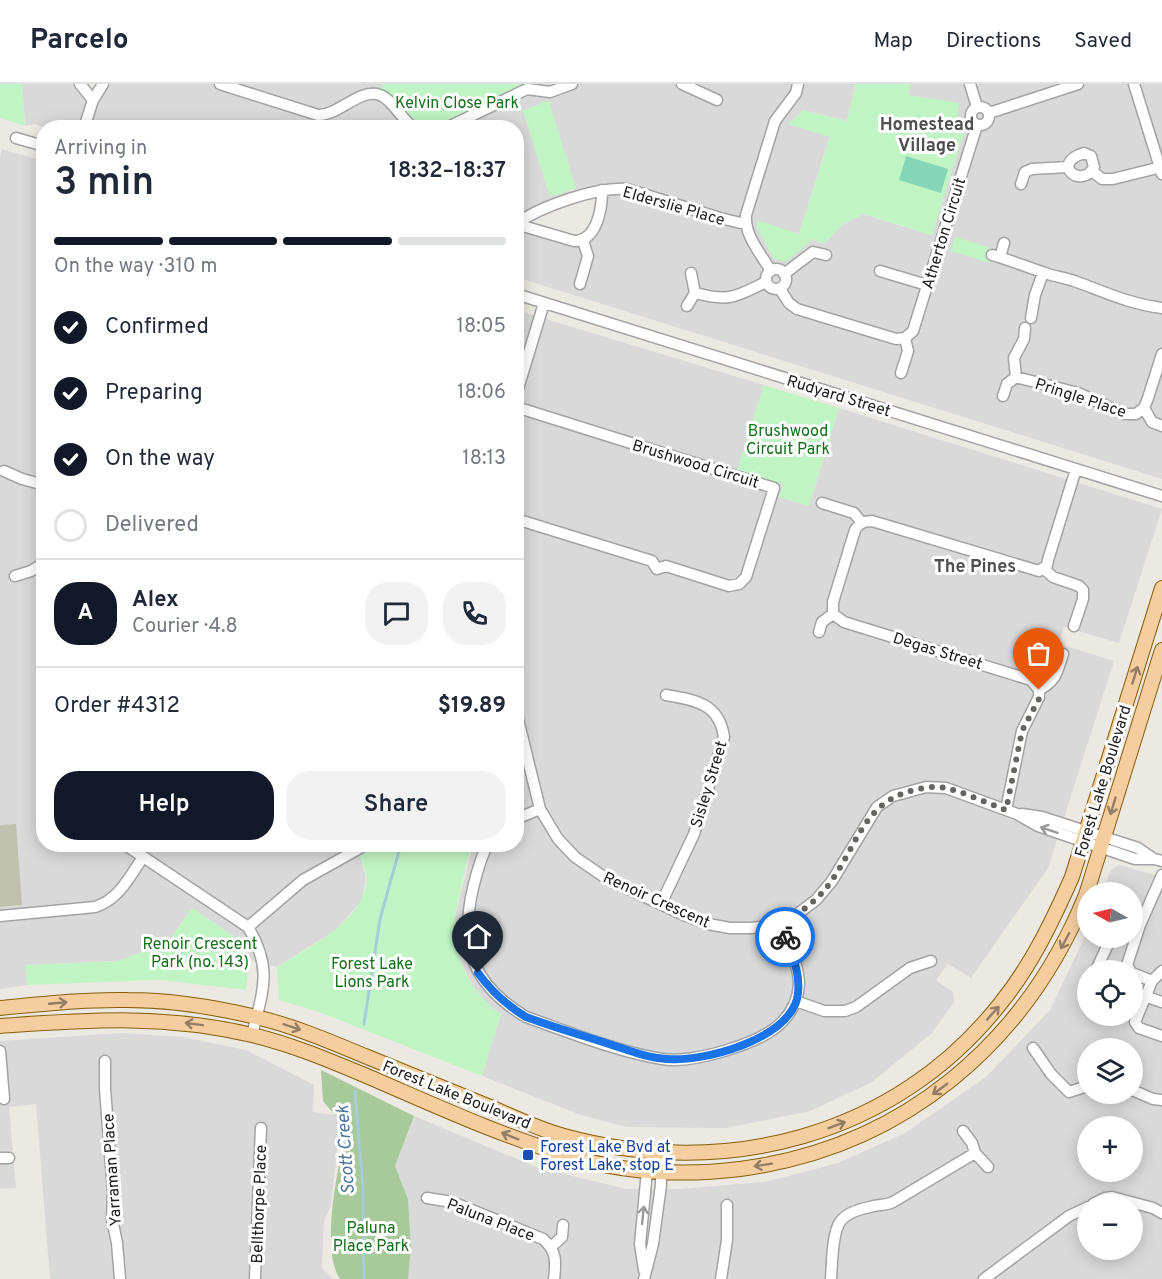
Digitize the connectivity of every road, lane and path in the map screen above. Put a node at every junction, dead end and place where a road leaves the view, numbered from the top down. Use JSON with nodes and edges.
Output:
{"nodes":[{"id":1,"x":80,"y":84,"type":"edge"},
{"id":2,"x":103,"y":84,"type":"edge"},
{"id":3,"x":220,"y":84,"type":"edge"},
{"id":4,"x":572,"y":84,"type":"edge"},
{"id":5,"x":798,"y":84,"type":"edge"},
{"id":6,"x":970,"y":84,"type":"edge"},
{"id":7,"x":1078,"y":84,"type":"edge"},
{"id":8,"x":1134,"y":84,"type":"edge"},
{"id":9,"x":686,"y":85,"type":"edge"},
{"id":10,"x":527,"y":87,"type":"edge"},
{"id":11,"x":382,"y":90,"type":"edge"},
{"id":12,"x":93,"y":100,"type":"junction"},
{"id":13,"x":717,"y":100,"type":"dead end"},
{"id":14,"x":977,"y":106,"type":"junction"},
{"id":15,"x":989,"y":113,"type":"junction"},
{"id":16,"x":87,"y":120,"type":"edge"},
{"id":17,"x":404,"y":120,"type":"edge"},
{"id":18,"x":462,"y":120,"type":"edge"},
{"id":19,"x":977,"y":125,"type":"junction"},
{"id":20,"x":16,"y":138,"type":"dead end"},
{"id":21,"x":36,"y":144,"type":"edge"},
{"id":22,"x":1068,"y":167,"type":"junction"},
{"id":23,"x":1161,"y":170,"type":"edge"},
{"id":24,"x":1092,"y":171,"type":"junction"},
{"id":25,"x":1021,"y":184,"type":"dead end"},
{"id":26,"x":602,"y":190,"type":"junction"},
{"id":27,"x":524,"y":218,"type":"edge"},
{"id":28,"x":745,"y":224,"type":"junction"},
{"id":29,"x":524,"y":226,"type":"edge"},
{"id":30,"x":583,"y":241,"type":"junction"},
{"id":31,"x":1004,"y":243,"type":"dead end"},
{"id":32,"x":826,"y":255,"type":"dead end"},
{"id":33,"x":771,"y":271,"type":"junction"},
{"id":34,"x":880,"y":271,"type":"dead end"},
{"id":35,"x":691,"y":273,"type":"dead end"},
{"id":36,"x":1043,"y":273,"type":"junction"},
{"id":37,"x":784,"y":274,"type":"junction"},
{"id":38,"x":766,"y":282,"type":"junction"},
{"id":39,"x":580,"y":284,"type":"dead end"},
{"id":40,"x":927,"y":285,"type":"junction"},
{"id":41,"x":780,"y":289,"type":"junction"},
{"id":42,"x":695,"y":292,"type":"junction"},
{"id":43,"x":524,"y":297,"type":"edge"},
{"id":44,"x":544,"y":303,"type":"junction"},
{"id":45,"x":687,"y":306,"type":"dead end"},
{"id":46,"x":1162,"y":308,"type":"edge"},
{"id":47,"x":905,"y":338,"type":"junction"},
{"id":48,"x":1162,"y":354,"type":"edge"},
{"id":49,"x":524,"y":369,"type":"edge"},
{"id":50,"x":901,"y":373,"type":"dead end"},
{"id":51,"x":1016,"y":377,"type":"junction"},
{"id":52,"x":1004,"y":396,"type":"dead end"},
{"id":53,"x":1144,"y":408,"type":"junction"},
{"id":54,"x":524,"y":410,"type":"edge"},
{"id":55,"x":1162,"y":426,"type":"edge"},
{"id":56,"x":1077,"y":469,"type":"junction"},
{"id":57,"x":4,"y":471,"type":"dead end"},
{"id":58,"x":36,"y":483,"type":"edge"},
{"id":59,"x":1162,"y":496,"type":"edge"},
{"id":60,"x":822,"y":503,"type":"dead end"},
{"id":61,"x":524,"y":521,"type":"edge"},
{"id":62,"x":862,"y":523,"type":"junction"},
{"id":63,"x":36,"y":568,"type":"edge"},
{"id":64,"x":1043,"y":568,"type":"junction"},
{"id":65,"x":15,"y":576,"type":"dead end"},
{"id":66,"x":1162,"y":588,"type":"edge"},
{"id":67,"x":834,"y":614,"type":"junction"},
{"id":68,"x":1074,"y":626,"type":"dead end"},
{"id":69,"x":819,"y":633,"type":"dead end"},
{"id":70,"x":1162,"y":650,"type":"edge"},
{"id":71,"x":1063,"y":654,"type":"dead end"},
{"id":72,"x":1039,"y":690,"type":"junction"},
{"id":73,"x":666,"y":695,"type":"dead end"},
{"id":74,"x":524,"y":744,"type":"edge"},
{"id":75,"x":540,"y":809,"type":"junction"},
{"id":76,"x":1012,"y":812,"type":"junction"},
{"id":77,"x":524,"y":816,"type":"edge"},
{"id":78,"x":1085,"y":836,"type":"junction"},
{"id":79,"x":1102,"y":842,"type":"junction"},
{"id":80,"x":136,"y":852,"type":"edge"},
{"id":81,"x":353,"y":852,"type":"edge"},
{"id":82,"x":484,"y":852,"type":"edge"},
{"id":83,"x":143,"y":857,"type":"junction"},
{"id":84,"x":1158,"y":860,"type":"edge"},
{"id":85,"x":1162,"y":875,"type":"edge"},
{"id":86,"x":661,"y":904,"type":"junction"},
{"id":87,"x":0,"y":916,"type":"edge"},
{"id":88,"x":1143,"y":916,"type":"edge"},
{"id":89,"x":780,"y":924,"type":"junction"},
{"id":90,"x":248,"y":927,"type":"junction"},
{"id":91,"x":930,"y":961,"type":"dead end"},
{"id":92,"x":1162,"y":970,"type":"edge"},
{"id":93,"x":1143,"y":977,"type":"edge"},
{"id":94,"x":1152,"y":981,"type":"junction"},
{"id":95,"x":1144,"y":996,"type":"junction"},
{"id":96,"x":796,"y":1001,"type":"junction"},
{"id":97,"x":1162,"y":1002,"type":"edge"},
{"id":98,"x":0,"y":1008,"type":"edge"},
{"id":99,"x":256,"y":1017,"type":"junction"},
{"id":100,"x":0,"y":1026,"type":"edge"},
{"id":101,"x":252,"y":1035,"type":"junction"},
{"id":102,"x":1162,"y":1036,"type":"edge"},
{"id":103,"x":1033,"y":1048,"type":"dead end"},
{"id":104,"x":0,"y":1051,"type":"edge"},
{"id":105,"x":105,"y":1061,"type":"dead end"},
{"id":106,"x":1,"y":1076,"type":"edge"},
{"id":107,"x":1077,"y":1089,"type":"edge"},
{"id":108,"x":1143,"y":1095,"type":"edge"},
{"id":109,"x":4,"y":1099,"type":"dead end"},
{"id":110,"x":1162,"y":1100,"type":"edge"},
{"id":111,"x":261,"y":1128,"type":"dead end"},
{"id":112,"x":963,"y":1131,"type":"dead end"},
{"id":113,"x":656,"y":1152,"type":"junction"},
{"id":114,"x":975,"y":1153,"type":"junction"},
{"id":115,"x":988,"y":1167,"type":"dead end"},
{"id":116,"x":654,"y":1171,"type":"junction"},
{"id":117,"x":427,"y":1198,"type":"dead end"},
{"id":118,"x":727,"y":1205,"type":"dead end"},
{"id":119,"x":1143,"y":1205,"type":"edge"},
{"id":120,"x":1077,"y":1212,"type":"edge"},
{"id":121,"x":1162,"y":1213,"type":"edge"},
{"id":122,"x":563,"y":1225,"type":"dead end"},
{"id":123,"x":551,"y":1247,"type":"junction"},
{"id":124,"x":644,"y":1276,"type":"edge"},
{"id":125,"x":120,"y":1279,"type":"edge"},
{"id":126,"x":255,"y":1279,"type":"edge"},
{"id":127,"x":554,"y":1279,"type":"edge"},
{"id":128,"x":721,"y":1279,"type":"edge"},
{"id":129,"x":831,"y":1279,"type":"edge"},
{"id":130,"x":984,"y":1279,"type":"edge"}],
"edges":[{"from":1,"to":12,"type":"street"},
{"from":2,"to":12,"type":"street"},
{"from":3,"to":11,"type":"street"},
{"from":4,"to":10,"type":"street"},
{"from":5,"to":28,"type":"street"},
{"from":6,"to":14,"type":"street"},
{"from":7,"to":15,"type":"street"},
{"from":8,"to":23,"type":"street"},
{"from":9,"to":13,"type":"street"},
{"from":10,"to":18,"type":"street"},
{"from":11,"to":17,"type":"street"},
{"from":12,"to":16,"type":"street"},
{"from":14,"to":15,"type":"street"},
{"from":14,"to":19,"type":"street"},
{"from":15,"to":19,"type":"street"},
{"from":19,"to":40,"type":"street","name":"Atherton Circuit"},
{"from":20,"to":21,"type":"street"},
{"from":22,"to":24,"type":"street"},
{"from":22,"to":24,"type":"street"},
{"from":22,"to":25,"type":"street"},
{"from":23,"to":24,"type":"street"},
{"from":26,"to":27,"type":"street","name":"Elderslie Place"},
{"from":26,"to":28,"type":"street","name":"Elderslie Place"},
{"from":26,"to":30,"type":"street","name":"Elderslie Place"},
{"from":28,"to":33,"type":"street"},
{"from":29,"to":30,"type":"street","name":"Elderslie Place"},
{"from":30,"to":39,"type":"street"},
{"from":31,"to":36,"type":"street"},
{"from":32,"to":37,"type":"street"},
{"from":33,"to":37,"type":"street"},
{"from":33,"to":38,"type":"street"},
{"from":34,"to":40,"type":"street"},
{"from":35,"to":42,"type":"street"},
{"from":36,"to":46,"type":"street"},
{"from":36,"to":51,"type":"street","name":"Pringle Place"},
{"from":37,"to":41,"type":"street"},
{"from":38,"to":41,"type":"street"},
{"from":38,"to":42,"type":"street"},
{"from":40,"to":47,"type":"street","name":"Atherton Circuit"},
{"from":41,"to":47,"type":"street"},
{"from":42,"to":45,"type":"street"},
{"from":43,"to":44,"type":"street","name":"Rudyard Street"},
{"from":44,"to":49,"type":"street"},
{"from":44,"to":56,"type":"street","name":"Rudyard Street"},
{"from":47,"to":50,"type":"street","name":"Atherton Circuit"},
{"from":48,"to":53,"type":"street","name":"Pringle Place"},
{"from":51,"to":52,"type":"street","name":"Pringle Place"},
{"from":51,"to":53,"type":"street","name":"Pringle Place"},
{"from":53,"to":55,"type":"street","name":"Pringle Place"},
{"from":54,"to":61,"type":"street","name":"Brushwood Circuit"},
{"from":56,"to":59,"type":"street","name":"Rudyard Street"},
{"from":56,"to":64,"type":"street"},
{"from":57,"to":58,"type":"street"},
{"from":60,"to":62,"type":"street"},
{"from":62,"to":64,"type":"street"},
{"from":62,"to":67,"type":"street"},
{"from":63,"to":65,"type":"street"},
{"from":64,"to":68,"type":"street"},
{"from":78,"to":66,"type":"main road","name":"Forest Lake Boulevard","one_way":true},
{"from":67,"to":69,"type":"street"},
{"from":67,"to":72,"type":"street","name":"Degas Street"},
{"from":70,"to":79,"type":"main road","name":"Forest Lake Boulevard","one_way":true},
{"from":71,"to":72,"type":"street"},
{"from":72,"to":76,"type":"street"},
{"from":73,"to":86,"type":"street","name":"Sisley Street"},
{"from":74,"to":75,"type":"street","name":"Renoir Crescent"},
{"from":75,"to":77,"type":"street"},
{"from":75,"to":86,"type":"street","name":"Renoir Crescent"},
{"from":76,"to":78,"type":"street","name":"Renoir Crescent"},
{"from":76,"to":89,"type":"street","name":"Renoir Crescent"},
{"from":78,"to":79,"type":"street","name":"Renoir Crescent"},
{"from":113,"to":78,"type":"main road","name":"Forest Lake Boulevard","one_way":true},
{"from":79,"to":84,"type":"street","name":"Renoir Crescent"},
{"from":79,"to":116,"type":"main road","name":"Forest Lake Boulevard","one_way":true},
{"from":80,"to":83,"type":"street"},
{"from":81,"to":90,"type":"street"},
{"from":82,"to":96,"type":"street"},
{"from":83,"to":87,"type":"street"},
{"from":83,"to":90,"type":"street"},
{"from":85,"to":88,"type":"street"},
{"from":86,"to":89,"type":"street","name":"Renoir Crescent"},
{"from":89,"to":96,"type":"street"},
{"from":90,"to":99,"type":"street"},
{"from":91,"to":96,"type":"street"},
{"from":92,"to":94,"type":"street"},
{"from":93,"to":94,"type":"street"},
{"from":94,"to":95,"type":"street"},
{"from":95,"to":97,"type":"street"},
{"from":95,"to":102,"type":"street"},
{"from":98,"to":99,"type":"main road","name":"Forest Lake Boulevard","one_way":true},
{"from":99,"to":101,"type":"street"},
{"from":99,"to":113,"type":"main road","name":"Forest Lake Boulevard","one_way":true},
{"from":101,"to":100,"type":"main road","name":"Forest Lake Boulevard","one_way":true},
{"from":116,"to":101,"type":"main road","name":"Forest Lake Boulevard","one_way":true},
{"from":103,"to":107,"type":"street"},
{"from":104,"to":106,"type":"street"},
{"from":105,"to":125,"type":"street","name":"Yarraman Place"},
{"from":106,"to":109,"type":"street"},
{"from":108,"to":110,"type":"street"},
{"from":111,"to":126,"type":"street","name":"Bellthorpe Place"},
{"from":112,"to":114,"type":"street"},
{"from":113,"to":116,"type":"street"},
{"from":114,"to":115,"type":"street"},
{"from":114,"to":129,"type":"street"},
{"from":116,"to":124,"type":"street"},
{"from":117,"to":123,"type":"street","name":"Paluna Place"},
{"from":118,"to":128,"type":"street"},
{"from":119,"to":121,"type":"street"},
{"from":120,"to":130,"type":"street"},
{"from":122,"to":123,"type":"street","name":"Paluna Place"},
{"from":123,"to":127,"type":"street","name":"Paluna Place"}]}
